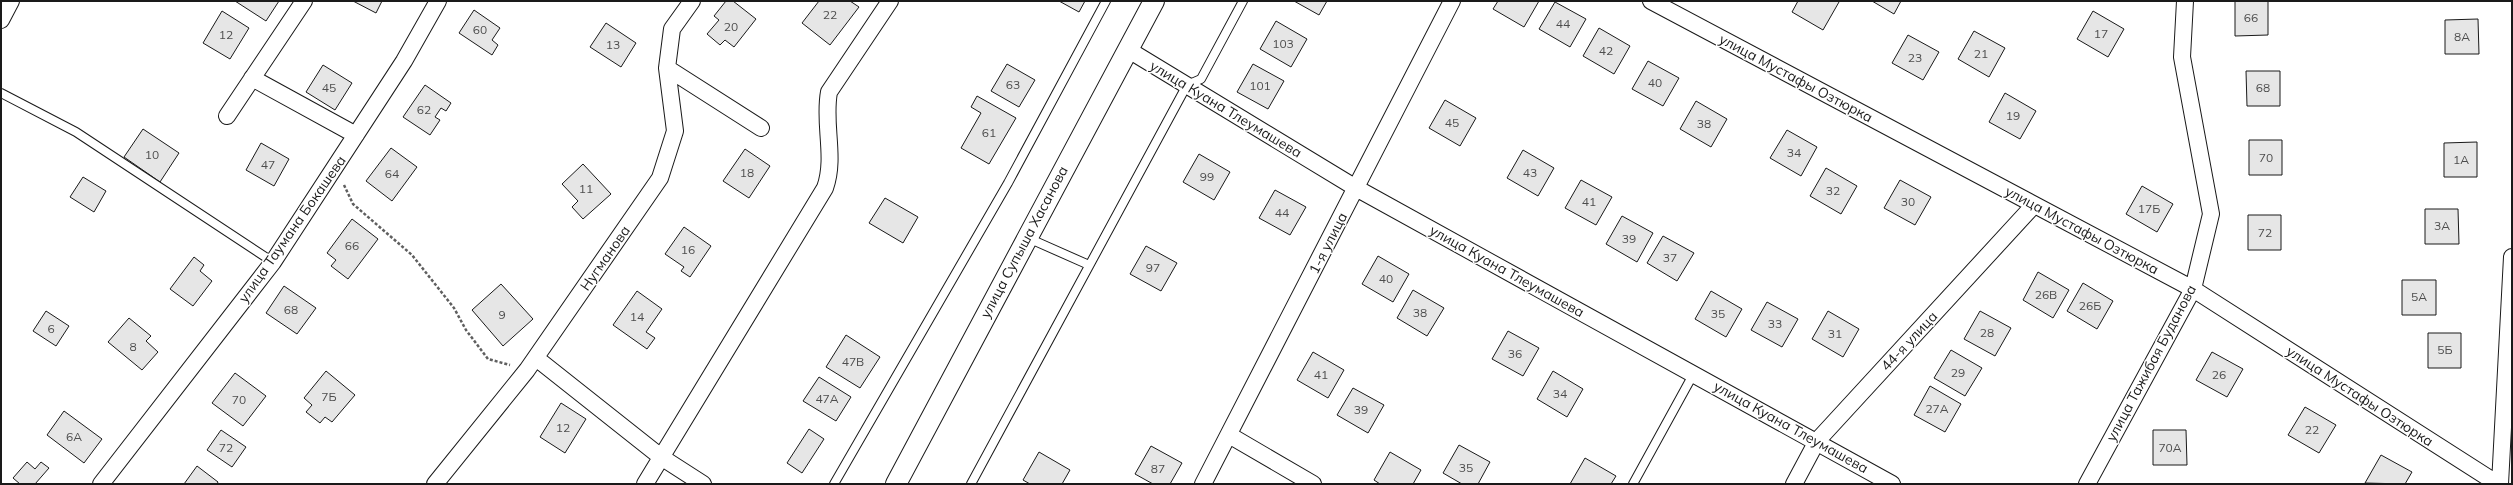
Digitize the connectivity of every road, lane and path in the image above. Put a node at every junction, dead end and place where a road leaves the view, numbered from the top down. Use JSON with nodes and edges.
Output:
{"nodes":[{"id":1,"x":11,"y":1,"type":"edge"},
{"id":2,"x":304,"y":1,"type":"edge"},
{"id":3,"x":438,"y":1,"type":"edge"},
{"id":4,"x":692,"y":1,"type":"edge"},
{"id":5,"x":890,"y":1,"type":"edge"},
{"id":6,"x":1106,"y":1,"type":"edge"},
{"id":7,"x":1154,"y":1,"type":"edge"},
{"id":8,"x":1243,"y":1,"type":"edge"},
{"id":9,"x":1452,"y":1,"type":"edge"},
{"id":10,"x":1651,"y":1,"type":"edge"},
{"id":11,"x":2185,"y":1,"type":"edge"},
{"id":12,"x":1,"y":20,"type":"edge"},
{"id":13,"x":1127,"y":49,"type":"junction"},
{"id":14,"x":667,"y":68,"type":"junction"},
{"id":15,"x":252,"y":78,"type":"junction"},
{"id":16,"x":1187,"y":85,"type":"junction"},
{"id":17,"x":1,"y":93,"type":"edge"},
{"id":18,"x":227,"y":116,"type":"dead end"},
{"id":19,"x":761,"y":128,"type":"dead end"},
{"id":20,"x":356,"y":135,"type":"junction"},
{"id":21,"x":335,"y":166,"type":"junction"},
{"id":22,"x":1356,"y":188,"type":"junction"},
{"id":23,"x":2034,"y":205,"type":"junction"},
{"id":24,"x":1026,"y":237,"type":"junction"},
{"id":25,"x":2512,"y":257,"type":"edge"},
{"id":26,"x":273,"y":262,"type":"junction"},
{"id":27,"x":1089,"y":265,"type":"junction"},
{"id":28,"x":2193,"y":289,"type":"junction"},
{"id":29,"x":531,"y":364,"type":"junction"},
{"id":30,"x":1694,"y":373,"type":"junction"},
{"id":31,"x":1229,"y":435,"type":"junction"},
{"id":32,"x":1817,"y":441,"type":"junction"},
{"id":33,"x":661,"y":457,"type":"junction"},
{"id":34,"x":101,"y":484,"type":"edge"},
{"id":35,"x":435,"y":484,"type":"edge"},
{"id":36,"x":645,"y":484,"type":"edge"},
{"id":37,"x":703,"y":484,"type":"edge"},
{"id":38,"x":834,"y":484,"type":"edge"},
{"id":39,"x":896,"y":484,"type":"edge"},
{"id":40,"x":971,"y":484,"type":"edge"},
{"id":41,"x":1203,"y":484,"type":"edge"},
{"id":42,"x":1313,"y":484,"type":"edge"},
{"id":43,"x":1633,"y":484,"type":"edge"},
{"id":44,"x":1794,"y":484,"type":"edge"},
{"id":45,"x":1892,"y":484,"type":"edge"},
{"id":46,"x":2087,"y":484,"type":"edge"},
{"id":47,"x":2499,"y":484,"type":"edge"}],
"edges":[{"from":1,"to":12,"type":"street"},
{"from":2,"to":15,"type":"street"},
{"from":3,"to":20,"type":"street","name":"улица Таумана Бокашева"},
{"from":4,"to":14,"type":"street","name":"Нугманова"},
{"from":5,"to":33,"type":"street"},
{"from":6,"to":38,"type":"lane"},
{"from":7,"to":13,"type":"street","name":"улица Супыша Хасанова"},
{"from":8,"to":16,"type":"lane"},
{"from":9,"to":22,"type":"street","name":"1-я улица"},
{"from":10,"to":23,"type":"street","name":"улица Мустафы Озтюрка"},
{"from":11,"to":28,"type":"street","name":"улица Тажибая Буданова"},
{"from":13,"to":16,"type":"street","name":"улица Куана Тлеумашева"},
{"from":13,"to":24,"type":"street","name":"улица Супыша Хасанова"},
{"from":14,"to":19,"type":"street"},
{"from":14,"to":29,"type":"street","name":"Нугманова"},
{"from":15,"to":18,"type":"street"},
{"from":15,"to":20,"type":"street"},
{"from":16,"to":22,"type":"street","name":"улица Куана Тлеумашева"},
{"from":16,"to":27,"type":"lane"},
{"from":17,"to":26,"type":"lane"},
{"from":20,"to":21,"type":"street","name":"улица Таумана Бокашева"},
{"from":21,"to":26,"type":"street","name":"улица Таумана Бокашева"},
{"from":21,"to":29,"type":"path"},
{"from":22,"to":30,"type":"street","name":"улица Куана Тлеумашева"},
{"from":22,"to":31,"type":"street","name":"1-я улица"},
{"from":23,"to":28,"type":"street","name":"улица Мустафы Озтюрка"},
{"from":23,"to":32,"type":"street","name":"44-я улица"},
{"from":24,"to":27,"type":"lane"},
{"from":24,"to":39,"type":"street","name":"улица Супыша Хасанова"},
{"from":25,"to":47,"type":"street"},
{"from":26,"to":34,"type":"street","name":"улица Таумана Бокашева"},
{"from":27,"to":40,"type":"lane"},
{"from":28,"to":46,"type":"street","name":"улица Тажибая Буданова"},
{"from":28,"to":47,"type":"street","name":"улица Мустафы Озтюрка"},
{"from":29,"to":33,"type":"street"},
{"from":29,"to":35,"type":"street","name":"Нугманова"},
{"from":30,"to":32,"type":"street","name":"улица Куана Тлеумашева"},
{"from":30,"to":43,"type":"lane"},
{"from":31,"to":41,"type":"street","name":"1-я улица"},
{"from":31,"to":42,"type":"street"},
{"from":32,"to":44,"type":"street","name":"44-я улица"},
{"from":32,"to":45,"type":"street","name":"улица Куана Тлеумашева"},
{"from":33,"to":36,"type":"street"},
{"from":33,"to":37,"type":"street"}]}
